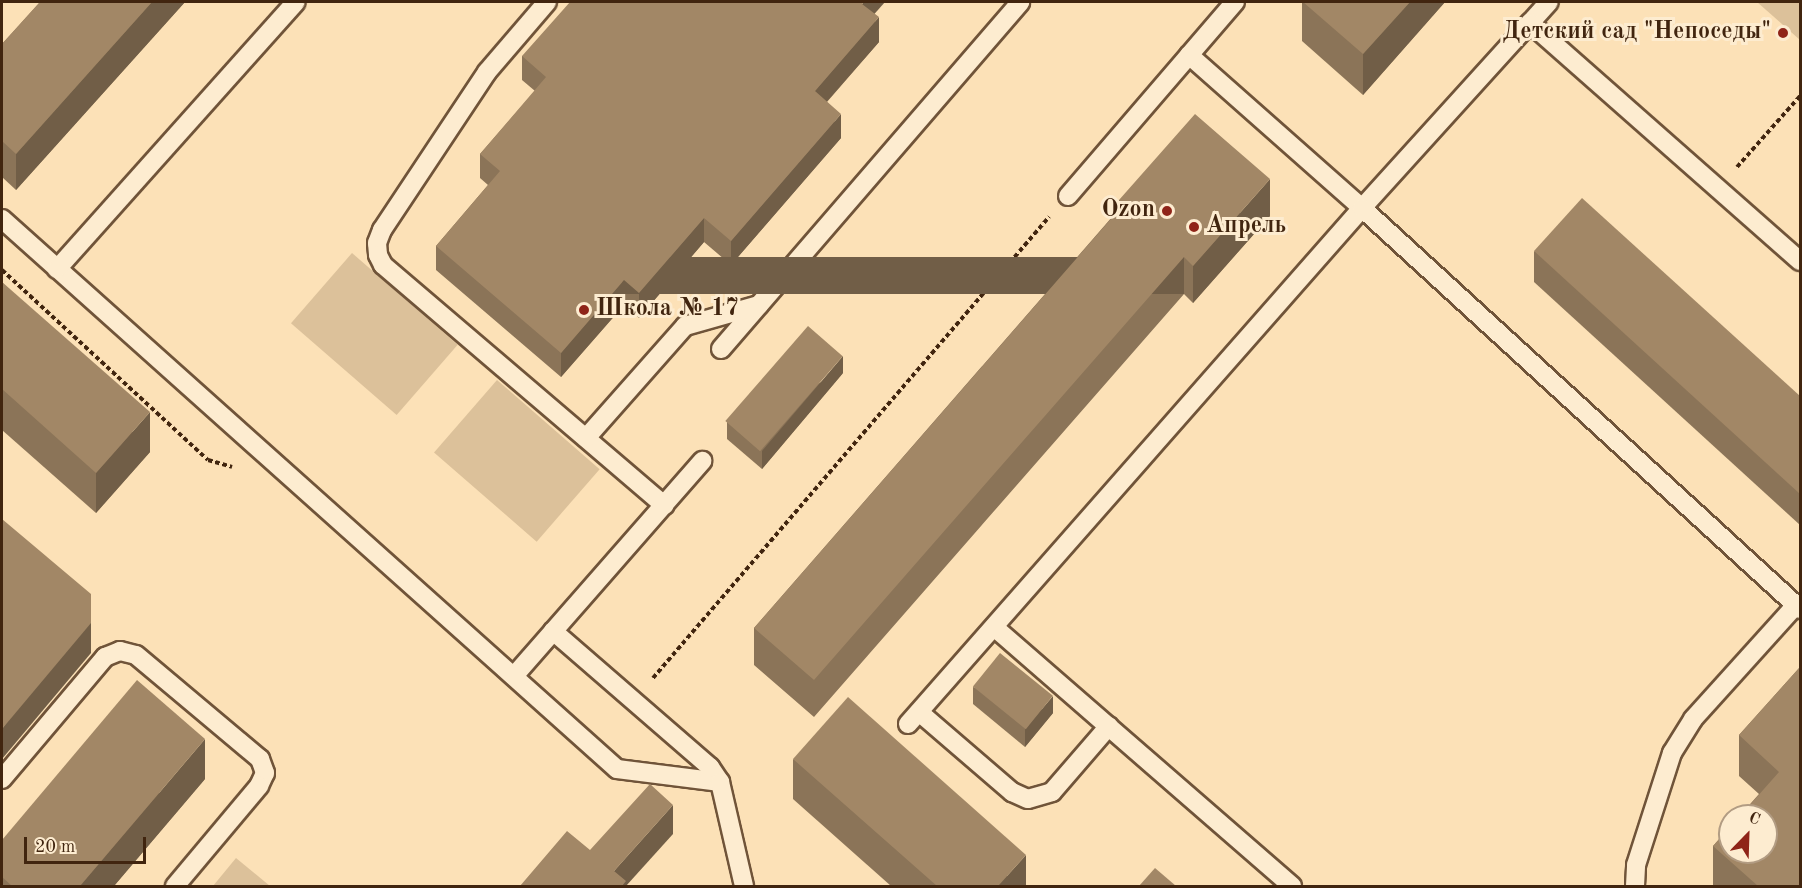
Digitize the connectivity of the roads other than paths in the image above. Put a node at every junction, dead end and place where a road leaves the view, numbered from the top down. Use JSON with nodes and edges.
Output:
{"nodes":[{"id":1,"x":296,"y":2,"type":"edge"},
{"id":2,"x":547,"y":2,"type":"edge"},
{"id":3,"x":1020,"y":2,"type":"edge"},
{"id":4,"x":1235,"y":2,"type":"edge"},
{"id":5,"x":1549,"y":2,"type":"edge"},
{"id":6,"x":1530,"y":23,"type":"junction"},
{"id":7,"x":1189,"y":55,"type":"junction"},
{"id":8,"x":1068,"y":196,"type":"road end"},
{"id":9,"x":1362,"y":208,"type":"junction"},
{"id":10,"x":2,"y":219,"type":"edge"},
{"id":11,"x":1800,"y":261,"type":"edge"},
{"id":12,"x":57,"y":269,"type":"junction"},
{"id":13,"x":759,"y":305,"type":"junction"},
{"id":14,"x":721,"y":349,"type":"dead end"},
{"id":15,"x":586,"y":438,"type":"junction"},
{"id":16,"x":702,"y":461,"type":"dead end"},
{"id":17,"x":664,"y":505,"type":"junction"},
{"id":18,"x":1798,"y":607,"type":"edge"},
{"id":19,"x":994,"y":627,"type":"junction"},
{"id":20,"x":553,"y":631,"type":"junction"},
{"id":21,"x":514,"y":676,"type":"junction"},
{"id":22,"x":1109,"y":726,"type":"junction"},
{"id":23,"x":2,"y":779,"type":"edge"},
{"id":24,"x":720,"y":782,"type":"junction"},
{"id":25,"x":175,"y":886,"type":"edge"},
{"id":26,"x":744,"y":886,"type":"edge"},
{"id":27,"x":1292,"y":886,"type":"edge"},
{"id":28,"x":1635,"y":886,"type":"edge"}],
"edges":[{"from":1,"to":12,"type":"lane"},
{"from":2,"to":15,"type":"lane"},
{"from":3,"to":13,"type":"lane"},
{"from":4,"to":7,"type":"lane"},
{"from":5,"to":6,"type":"lane"},
{"from":6,"to":9,"type":"lane"},
{"from":6,"to":11,"type":"lane"},
{"from":7,"to":8,"type":"lane"},
{"from":7,"to":9,"type":"lane"},
{"from":9,"to":18,"type":"lane"},
{"from":9,"to":19,"type":"lane"},
{"from":10,"to":12,"type":"lane"},
{"from":12,"to":21,"type":"lane"},
{"from":13,"to":14,"type":"lane"},
{"from":13,"to":15,"type":"lane"},
{"from":15,"to":17,"type":"lane"},
{"from":16,"to":17,"type":"lane"},
{"from":17,"to":20,"type":"lane"},
{"from":18,"to":28,"type":"lane"},
{"from":19,"to":22,"type":"lane"},
{"from":19,"to":22,"type":"lane"},
{"from":20,"to":21,"type":"lane"},
{"from":20,"to":24,"type":"lane"},
{"from":21,"to":24,"type":"lane"},
{"from":22,"to":27,"type":"lane"},
{"from":23,"to":25,"type":"lane"},
{"from":24,"to":26,"type":"lane"}]}
